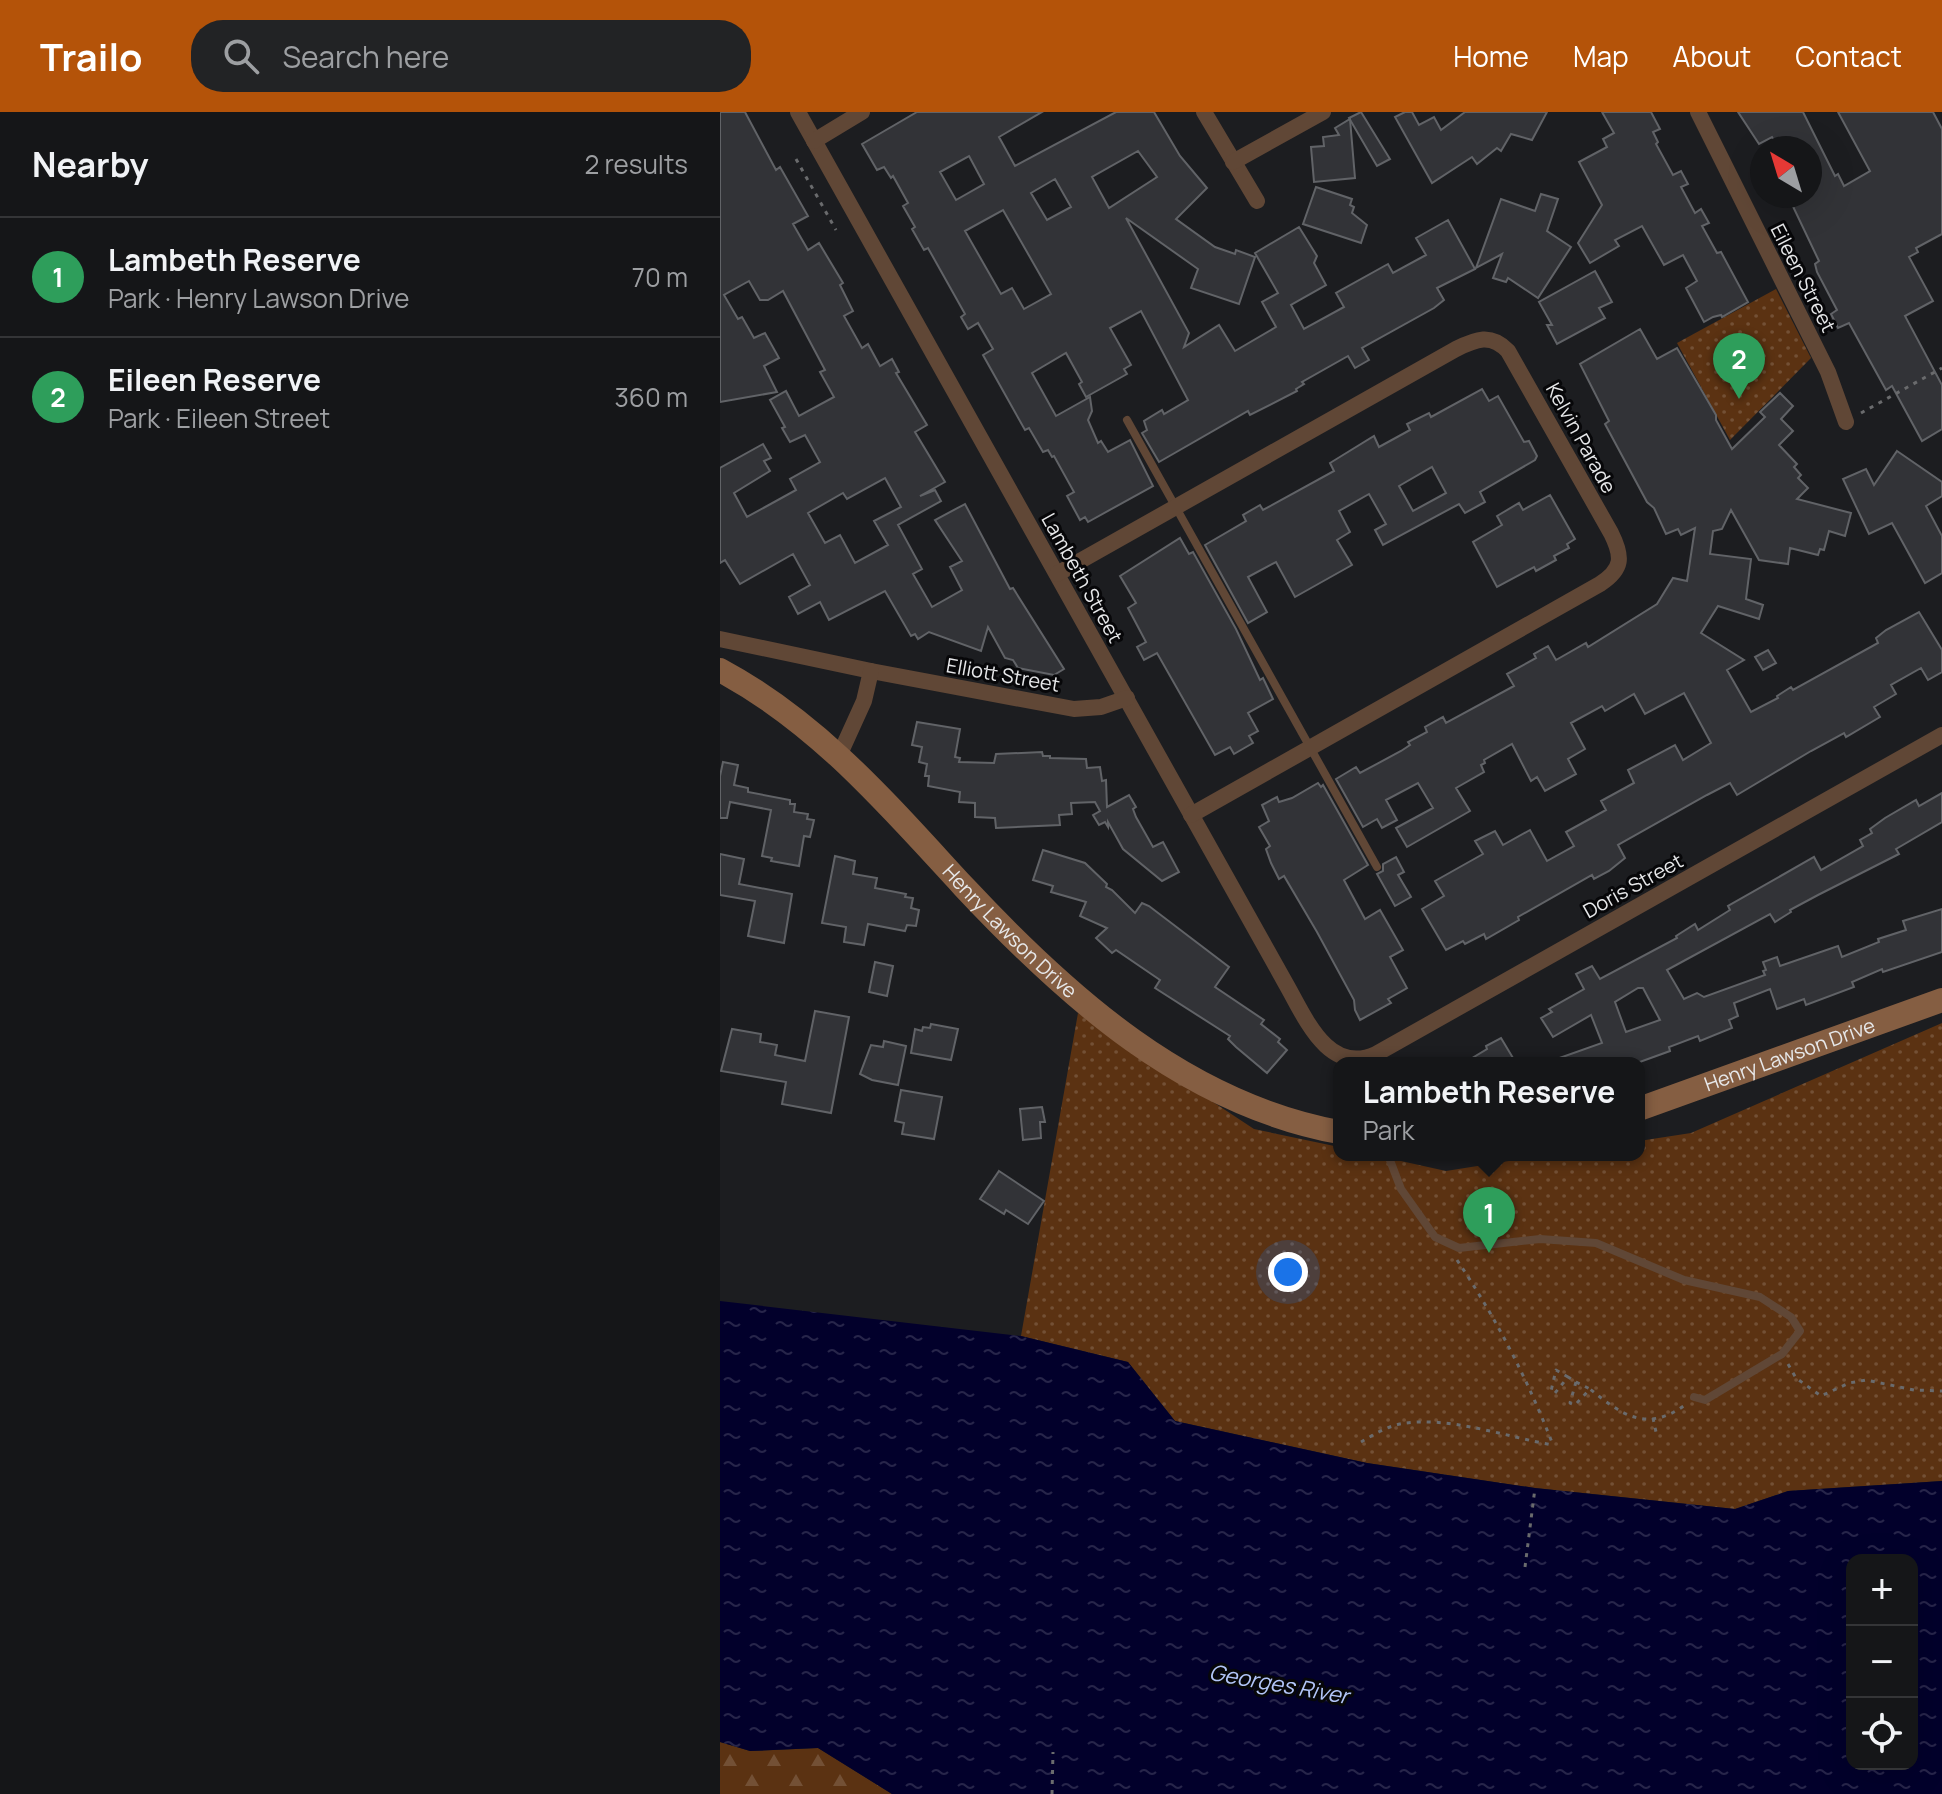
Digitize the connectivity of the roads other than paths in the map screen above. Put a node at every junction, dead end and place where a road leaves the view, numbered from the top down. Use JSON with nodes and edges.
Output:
{"nodes":[{"id":1,"x":798,"y":112,"type":"edge"},
{"id":2,"x":862,"y":112,"type":"edge"},
{"id":3,"x":1204,"y":112,"type":"edge"},
{"id":4,"x":1323,"y":112,"type":"edge"},
{"id":5,"x":1698,"y":112,"type":"edge"},
{"id":6,"x":814,"y":141,"type":"junction"},
{"id":7,"x":1233,"y":162,"type":"junction"},
{"id":8,"x":1257,"y":201,"type":"dead end"},
{"id":9,"x":1127,"y":420,"type":"dead end"},
{"id":10,"x":1846,"y":422,"type":"road end"},
{"id":11,"x":1175,"y":507,"type":"junction"},
{"id":12,"x":1057,"y":574,"type":"junction"},
{"id":13,"x":720,"y":639,"type":"edge"},
{"id":14,"x":720,"y":670,"type":"edge"},
{"id":15,"x":871,"y":671,"type":"junction"},
{"id":16,"x":1127,"y":698,"type":"junction"},
{"id":17,"x":1942,"y":735,"type":"edge"},
{"id":18,"x":1310,"y":747,"type":"junction"},
{"id":19,"x":839,"y":756,"type":"junction"},
{"id":20,"x":1191,"y":815,"type":"junction"},
{"id":21,"x":1377,"y":867,"type":"dead end"},
{"id":22,"x":1942,"y":1000,"type":"edge"},
{"id":23,"x":1341,"y":1056,"type":"joint"},
{"id":24,"x":1347,"y":1057,"type":"edge"},
{"id":25,"x":1366,"y":1057,"type":"edge"},
{"id":26,"x":1645,"y":1107,"type":"edge"},
{"id":27,"x":1333,"y":1130,"type":"edge"},
{"id":28,"x":1390,"y":1161,"type":"edge"},
{"id":29,"x":1694,"y":1397,"type":"road end"}],
"edges":[{"from":1,"to":6,"type":"street","name":"Lambeth Street"},
{"from":2,"to":6,"type":"street"},
{"from":3,"to":7,"type":"street"},
{"from":4,"to":7,"type":"street"},
{"from":5,"to":10,"type":"street","name":"Eileen Street"},
{"from":6,"to":12,"type":"street","name":"Lambeth Street"},
{"from":7,"to":8,"type":"street"},
{"from":9,"to":11,"type":"lane"},
{"from":11,"to":12,"type":"street","name":"Kelvin Parade"},
{"from":11,"to":18,"type":"lane"},
{"from":11,"to":18,"type":"street","name":"Kelvin Parade"},
{"from":12,"to":16,"type":"street","name":"Lambeth Street"},
{"from":13,"to":15,"type":"street","name":"Elliott Street"},
{"from":14,"to":19,"type":"main road","name":"Henry Lawson Drive"},
{"from":15,"to":16,"type":"street","name":"Elliott Street"},
{"from":15,"to":19,"type":"street"},
{"from":16,"to":20,"type":"street","name":"Lambeth Street"},
{"from":17,"to":25,"type":"street","name":"Doris Street"},
{"from":18,"to":20,"type":"street","name":"Kelvin Parade"},
{"from":18,"to":21,"type":"lane"},
{"from":19,"to":27,"type":"main road","name":"Henry Lawson Drive"},
{"from":20,"to":23,"type":"street","name":"Lambeth Street"},
{"from":22,"to":26,"type":"main road","name":"Henry Lawson Drive"},
{"from":23,"to":24,"type":"street","name":"Doris Street"},
{"from":28,"to":29,"type":"lane"}]}
